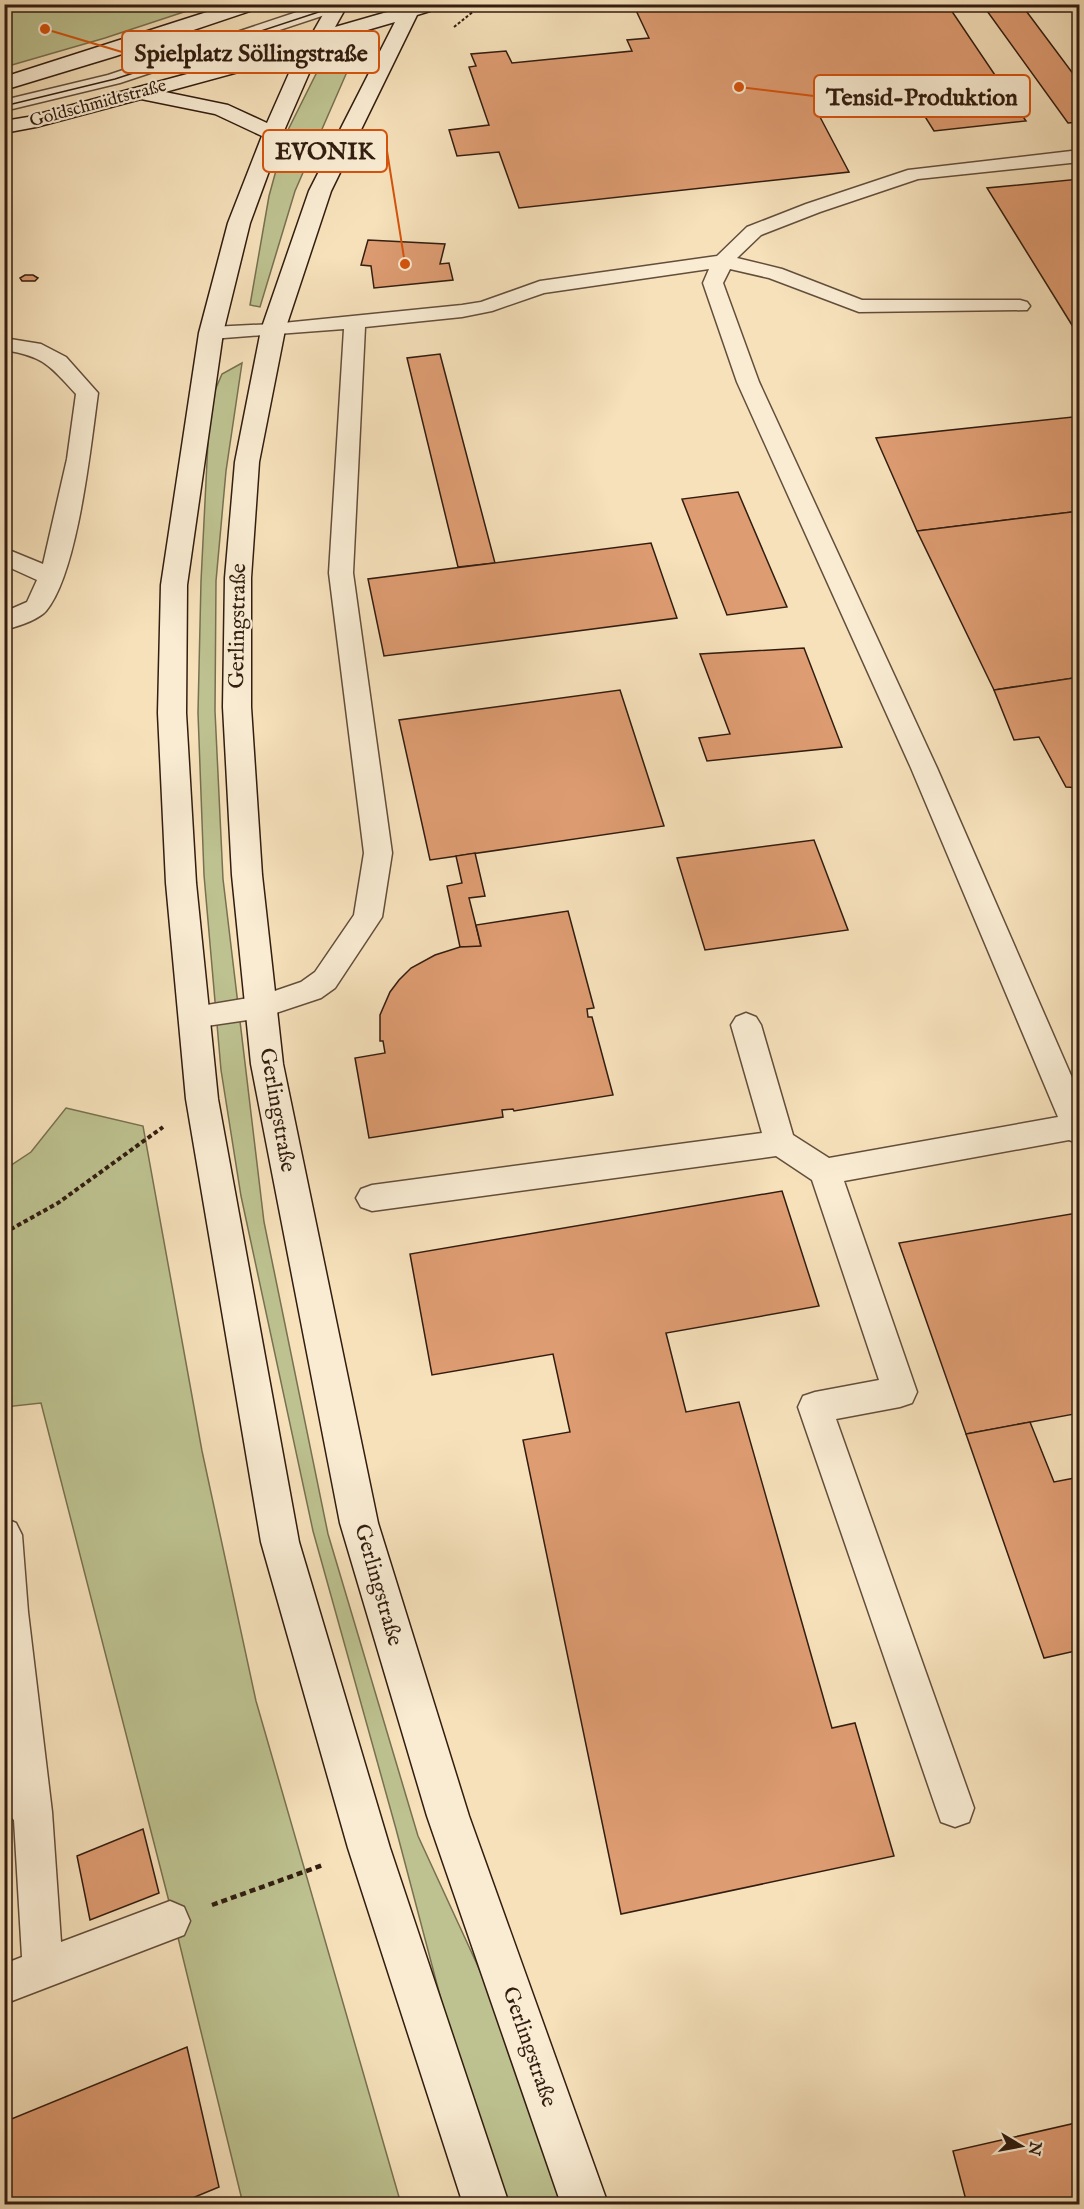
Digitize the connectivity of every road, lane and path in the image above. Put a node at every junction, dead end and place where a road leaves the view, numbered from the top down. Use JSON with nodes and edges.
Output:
{"nodes":[{"id":1,"x":252,"y":4,"type":"edge"},
{"id":2,"x":432,"y":4,"type":"edge"},
{"id":3,"x":339,"y":5,"type":"edge"},
{"id":4,"x":410,"y":8,"type":"edge"},
{"id":5,"x":317,"y":39,"type":"junction"},
{"id":6,"x":4,"y":84,"type":"edge"},
{"id":7,"x":142,"y":94,"type":"junction"},
{"id":8,"x":4,"y":106,"type":"edge"},
{"id":9,"x":4,"y":127,"type":"edge"},
{"id":10,"x":273,"y":133,"type":"junction"},
{"id":11,"x":1080,"y":156,"type":"edge"},
{"id":12,"x":723,"y":261,"type":"junction"},
{"id":13,"x":1020,"y":306,"type":"dead end"},
{"id":14,"x":355,"y":322,"type":"junction"},
{"id":15,"x":273,"y":330,"type":"junction"},
{"id":16,"x":212,"y":333,"type":"junction"},
{"id":17,"x":4,"y":344,"type":"edge"},
{"id":18,"x":4,"y":535,"type":"edge"},
{"id":19,"x":4,"y":555,"type":"edge"},
{"id":20,"x":51,"y":575,"type":"junction"},
{"id":21,"x":4,"y":576,"type":"edge"},
{"id":22,"x":4,"y":622,"type":"edge"},
{"id":23,"x":261,"y":1007,"type":"junction"},
{"id":24,"x":193,"y":1017,"type":"junction"},
{"id":25,"x":746,"y":1025,"type":"dead end"},
{"id":26,"x":202,"y":1100,"type":"junction"},
{"id":27,"x":1078,"y":1129,"type":"edge"},
{"id":28,"x":780,"y":1143,"type":"junction"},
{"id":29,"x":825,"y":1172,"type":"junction"},
{"id":30,"x":372,"y":1198,"type":"dead end"},
{"id":31,"x":4,"y":1233,"type":"edge"},
{"id":32,"x":4,"y":1534,"type":"edge"},
{"id":33,"x":4,"y":1785,"type":"edge"},
{"id":34,"x":955,"y":1808,"type":"dead end"},
{"id":35,"x":33,"y":1812,"type":"junction"},
{"id":36,"x":369,"y":1848,"type":"junction"},
{"id":37,"x":170,"y":1921,"type":"joint"},
{"id":38,"x":43,"y":1969,"type":"junction"},
{"id":39,"x":4,"y":1984,"type":"edge"},
{"id":40,"x":486,"y":2205,"type":"edge"},
{"id":41,"x":585,"y":2205,"type":"edge"}],
"edges":[{"from":1,"to":6,"type":"main road","name":"Goldschmidtstraße"},
{"from":2,"to":4,"type":"main road","name":"Goldschmidtstraße"},
{"from":3,"to":5,"type":"main road"},
{"from":3,"to":8,"type":"lane"},
{"from":4,"to":5,"type":"main road","name":"Goldschmidtstraße"},
{"from":4,"to":15,"type":"main road","name":"Gerlingstraße"},
{"from":5,"to":7,"type":"main road","name":"Goldschmidtstraße"},
{"from":5,"to":10,"type":"main road"},
{"from":7,"to":9,"type":"main road","name":"Goldschmidtstraße"},
{"from":7,"to":10,"type":"main road"},
{"from":10,"to":16,"type":"main road"},
{"from":11,"to":12,"type":"lane"},
{"from":12,"to":13,"type":"lane"},
{"from":12,"to":14,"type":"lane"},
{"from":12,"to":27,"type":"lane"},
{"from":14,"to":15,"type":"lane"},
{"from":14,"to":23,"type":"lane"},
{"from":15,"to":16,"type":"lane"},
{"from":15,"to":23,"type":"main road","name":"Gerlingstraße"},
{"from":16,"to":24,"type":"main road"},
{"from":17,"to":20,"type":"lane"},
{"from":18,"to":20,"type":"lane"},
{"from":19,"to":20,"type":"lane"},
{"from":20,"to":21,"type":"lane"},
{"from":20,"to":22,"type":"lane"},
{"from":23,"to":24,"type":"lane"},
{"from":23,"to":41,"type":"main road","name":"Gerlingstraße"},
{"from":24,"to":26,"type":"main road"},
{"from":25,"to":28,"type":"lane"},
{"from":26,"to":31,"type":"path"},
{"from":26,"to":36,"type":"main road"},
{"from":27,"to":29,"type":"lane"},
{"from":28,"to":29,"type":"lane"},
{"from":28,"to":30,"type":"lane"},
{"from":29,"to":34,"type":"lane"},
{"from":32,"to":35,"type":"lane"},
{"from":33,"to":35,"type":"lane"},
{"from":35,"to":38,"type":"lane"},
{"from":36,"to":37,"type":"path"},
{"from":36,"to":40,"type":"main road"},
{"from":37,"to":38,"type":"lane"},
{"from":38,"to":39,"type":"lane"}]}
